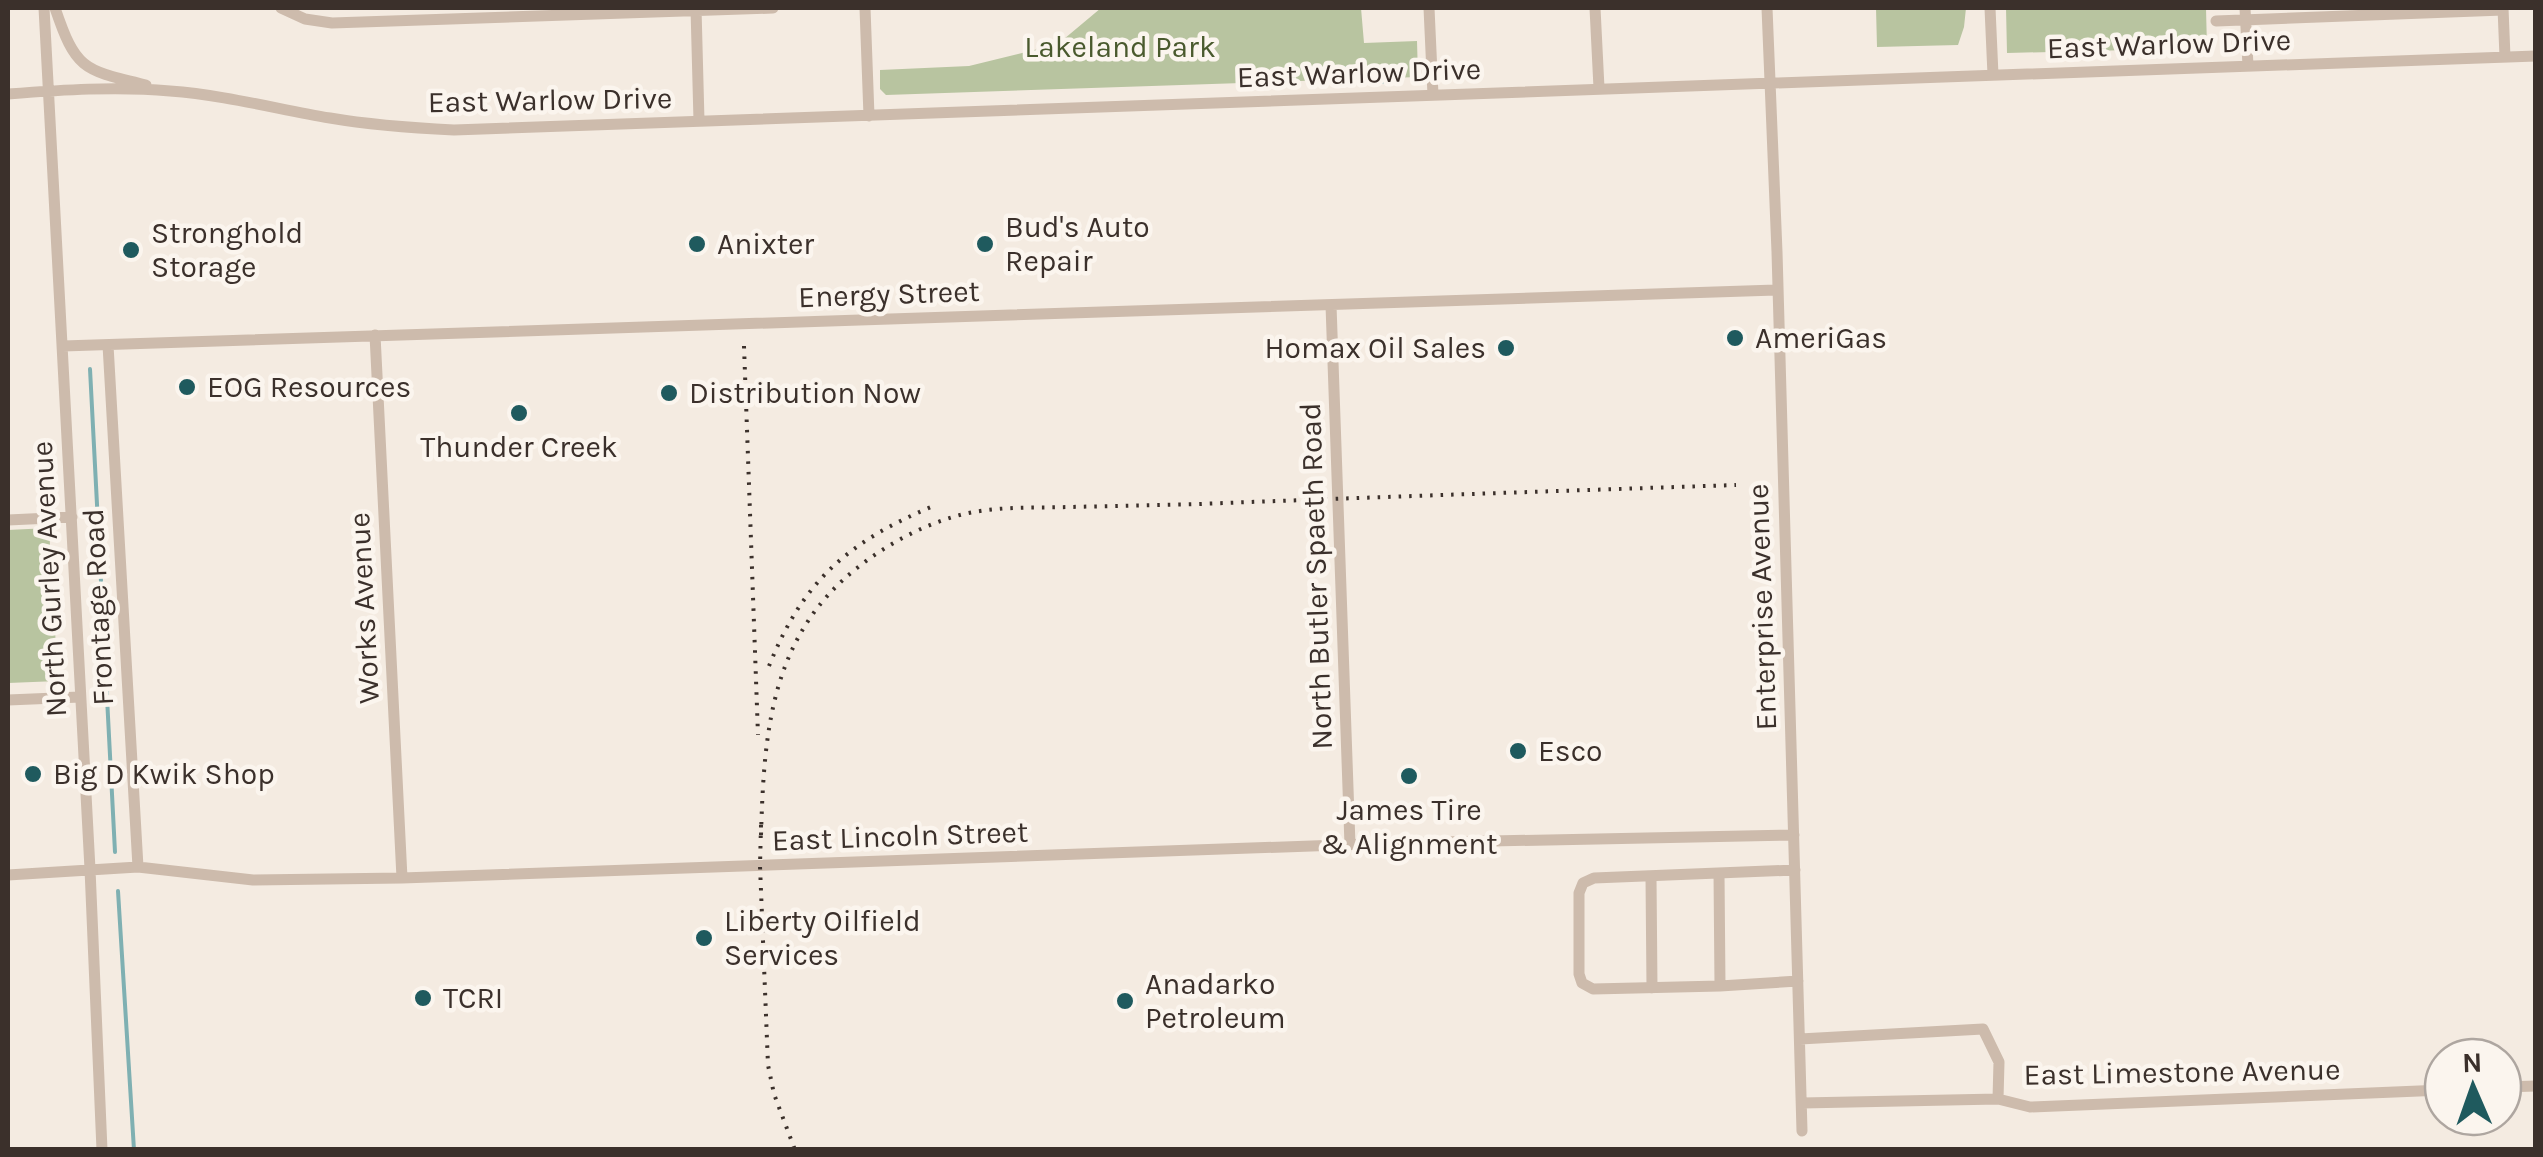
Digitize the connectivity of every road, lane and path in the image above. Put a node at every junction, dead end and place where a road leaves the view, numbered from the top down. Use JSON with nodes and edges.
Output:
{"nodes":[{"id":1,"x":44,"y":8,"type":"edge"},
{"id":2,"x":55,"y":8,"type":"edge"},
{"id":3,"x":281,"y":8,"type":"edge"},
{"id":4,"x":384,"y":8,"type":"edge"},
{"id":5,"x":773,"y":8,"type":"edge"},
{"id":6,"x":866,"y":8,"type":"edge"},
{"id":7,"x":1429,"y":8,"type":"edge"},
{"id":8,"x":1596,"y":8,"type":"edge"},
{"id":9,"x":1766,"y":8,"type":"edge"},
{"id":10,"x":1990,"y":8,"type":"edge"},
{"id":11,"x":696,"y":9,"type":"edge"},
{"id":12,"x":2503,"y":9,"type":"edge"},
{"id":13,"x":539,"y":11,"type":"edge"},
{"id":14,"x":2375,"y":11,"type":"edge"},
{"id":15,"x":2245,"y":14,"type":"edge"},
{"id":16,"x":2216,"y":20,"type":"dead end"},
{"id":17,"x":384,"y":22,"type":"junction"},
{"id":18,"x":2536,"y":56,"type":"edge"},
{"id":19,"x":2504,"y":57,"type":"junction"},
{"id":20,"x":2248,"y":66,"type":"junction"},
{"id":21,"x":1993,"y":75,"type":"junction"},
{"id":22,"x":1768,"y":82,"type":"junction"},
{"id":23,"x":1599,"y":88,"type":"junction"},
{"id":24,"x":170,"y":91,"type":"junction"},
{"id":25,"x":48,"y":92,"type":"junction"},
{"id":26,"x":8,"y":94,"type":"edge"},
{"id":27,"x":1432,"y":95,"type":"junction"},
{"id":28,"x":869,"y":116,"type":"junction"},
{"id":29,"x":699,"y":121,"type":"junction"},
{"id":30,"x":1776,"y":290,"type":"junction"},
{"id":31,"x":1331,"y":305,"type":"junction"},
{"id":32,"x":375,"y":335,"type":"junction"},
{"id":33,"x":108,"y":345,"type":"junction"},
{"id":34,"x":62,"y":346,"type":"junction"},
{"id":35,"x":72,"y":517,"type":"junction"},
{"id":36,"x":8,"y":520,"type":"edge"},
{"id":37,"x":80,"y":697,"type":"junction"},
{"id":38,"x":8,"y":700,"type":"edge"},
{"id":39,"x":1794,"y":835,"type":"junction"},
{"id":40,"x":1350,"y":845,"type":"junction"},
{"id":41,"x":138,"y":867,"type":"junction"},
{"id":42,"x":90,"y":869,"type":"junction"},
{"id":43,"x":1795,"y":870,"type":"junction"},
{"id":44,"x":1719,"y":873,"type":"junction"},
{"id":45,"x":8,"y":875,"type":"edge"},
{"id":46,"x":1651,"y":876,"type":"junction"},
{"id":47,"x":402,"y":878,"type":"junction"},
{"id":48,"x":1798,"y":981,"type":"junction"},
{"id":49,"x":1720,"y":986,"type":"junction"},
{"id":50,"x":1652,"y":988,"type":"junction"},
{"id":51,"x":1800,"y":1039,"type":"junction"},
{"id":52,"x":2423,"y":1091,"type":"edge"},
{"id":53,"x":1998,"y":1099,"type":"junction"},
{"id":54,"x":1802,"y":1104,"type":"junction"},
{"id":55,"x":1802,"y":1132,"type":"dead end"},
{"id":56,"x":102,"y":1150,"type":"edge"}],
"edges":[{"from":1,"to":25,"type":"street"},
{"from":2,"to":24,"type":"street"},
{"from":3,"to":17,"type":"street"},
{"from":4,"to":17,"type":"street"},
{"from":5,"to":11,"type":"street"},
{"from":6,"to":28,"type":"street"},
{"from":7,"to":27,"type":"street"},
{"from":8,"to":23,"type":"street"},
{"from":9,"to":22,"type":"street","name":"Enterprise Avenue"},
{"from":10,"to":21,"type":"street"},
{"from":11,"to":13,"type":"street"},
{"from":11,"to":29,"type":"street"},
{"from":12,"to":14,"type":"street"},
{"from":12,"to":19,"type":"street"},
{"from":13,"to":17,"type":"street"},
{"from":14,"to":15,"type":"street"},
{"from":15,"to":16,"type":"street"},
{"from":15,"to":20,"type":"street"},
{"from":18,"to":19,"type":"street","name":"East Warlow Drive"},
{"from":19,"to":20,"type":"street","name":"East Warlow Drive"},
{"from":20,"to":21,"type":"street","name":"East Warlow Drive"},
{"from":21,"to":22,"type":"street","name":"East Warlow Drive"},
{"from":22,"to":23,"type":"street","name":"East Warlow Drive"},
{"from":22,"to":30,"type":"street","name":"Enterprise Avenue"},
{"from":23,"to":27,"type":"street","name":"East Warlow Drive"},
{"from":24,"to":25,"type":"street","name":"East Warlow Drive"},
{"from":24,"to":29,"type":"street","name":"East Warlow Drive"},
{"from":25,"to":26,"type":"street","name":"East Warlow Drive"},
{"from":25,"to":34,"type":"street","name":"North Gurley Avenue"},
{"from":27,"to":28,"type":"street","name":"East Warlow Drive"},
{"from":28,"to":29,"type":"street","name":"East Warlow Drive"},
{"from":30,"to":31,"type":"street","name":"Energy Street"},
{"from":30,"to":39,"type":"street","name":"Enterprise Avenue"},
{"from":31,"to":32,"type":"street","name":"Energy Street"},
{"from":31,"to":40,"type":"street","name":"North Butler Spaeth Road"},
{"from":32,"to":33,"type":"street","name":"Energy Street"},
{"from":32,"to":47,"type":"street","name":"Works Avenue"},
{"from":33,"to":34,"type":"street","name":"Energy Street"},
{"from":33,"to":41,"type":"street","name":"Frontage Road"},
{"from":34,"to":35,"type":"street","name":"North Gurley Avenue"},
{"from":35,"to":36,"type":"street"},
{"from":35,"to":37,"type":"street","name":"North Gurley Avenue"},
{"from":37,"to":38,"type":"street"},
{"from":37,"to":42,"type":"street","name":"North Gurley Avenue"},
{"from":39,"to":40,"type":"street","name":"East Lincoln Street"},
{"from":39,"to":43,"type":"street","name":"Enterprise Avenue"},
{"from":40,"to":47,"type":"street","name":"East Lincoln Street"},
{"from":41,"to":42,"type":"street","name":"East Lincoln Street"},
{"from":41,"to":47,"type":"street","name":"East Lincoln Street"},
{"from":42,"to":45,"type":"street","name":"East Lincoln Street"},
{"from":42,"to":56,"type":"street","name":"North Gurley Avenue"},
{"from":43,"to":44,"type":"street"},
{"from":43,"to":48,"type":"street","name":"Enterprise Avenue"},
{"from":44,"to":46,"type":"street"},
{"from":44,"to":49,"type":"street"},
{"from":46,"to":50,"type":"street"},
{"from":46,"to":50,"type":"street"},
{"from":48,"to":49,"type":"street"},
{"from":48,"to":51,"type":"street","name":"Enterprise Avenue"},
{"from":49,"to":50,"type":"street"},
{"from":51,"to":53,"type":"street"},
{"from":51,"to":54,"type":"street","name":"Enterprise Avenue"},
{"from":52,"to":53,"type":"street","name":"East Limestone Avenue"},
{"from":53,"to":54,"type":"street","name":"East Limestone Avenue"},
{"from":54,"to":55,"type":"street","name":"Enterprise Avenue"}]}
